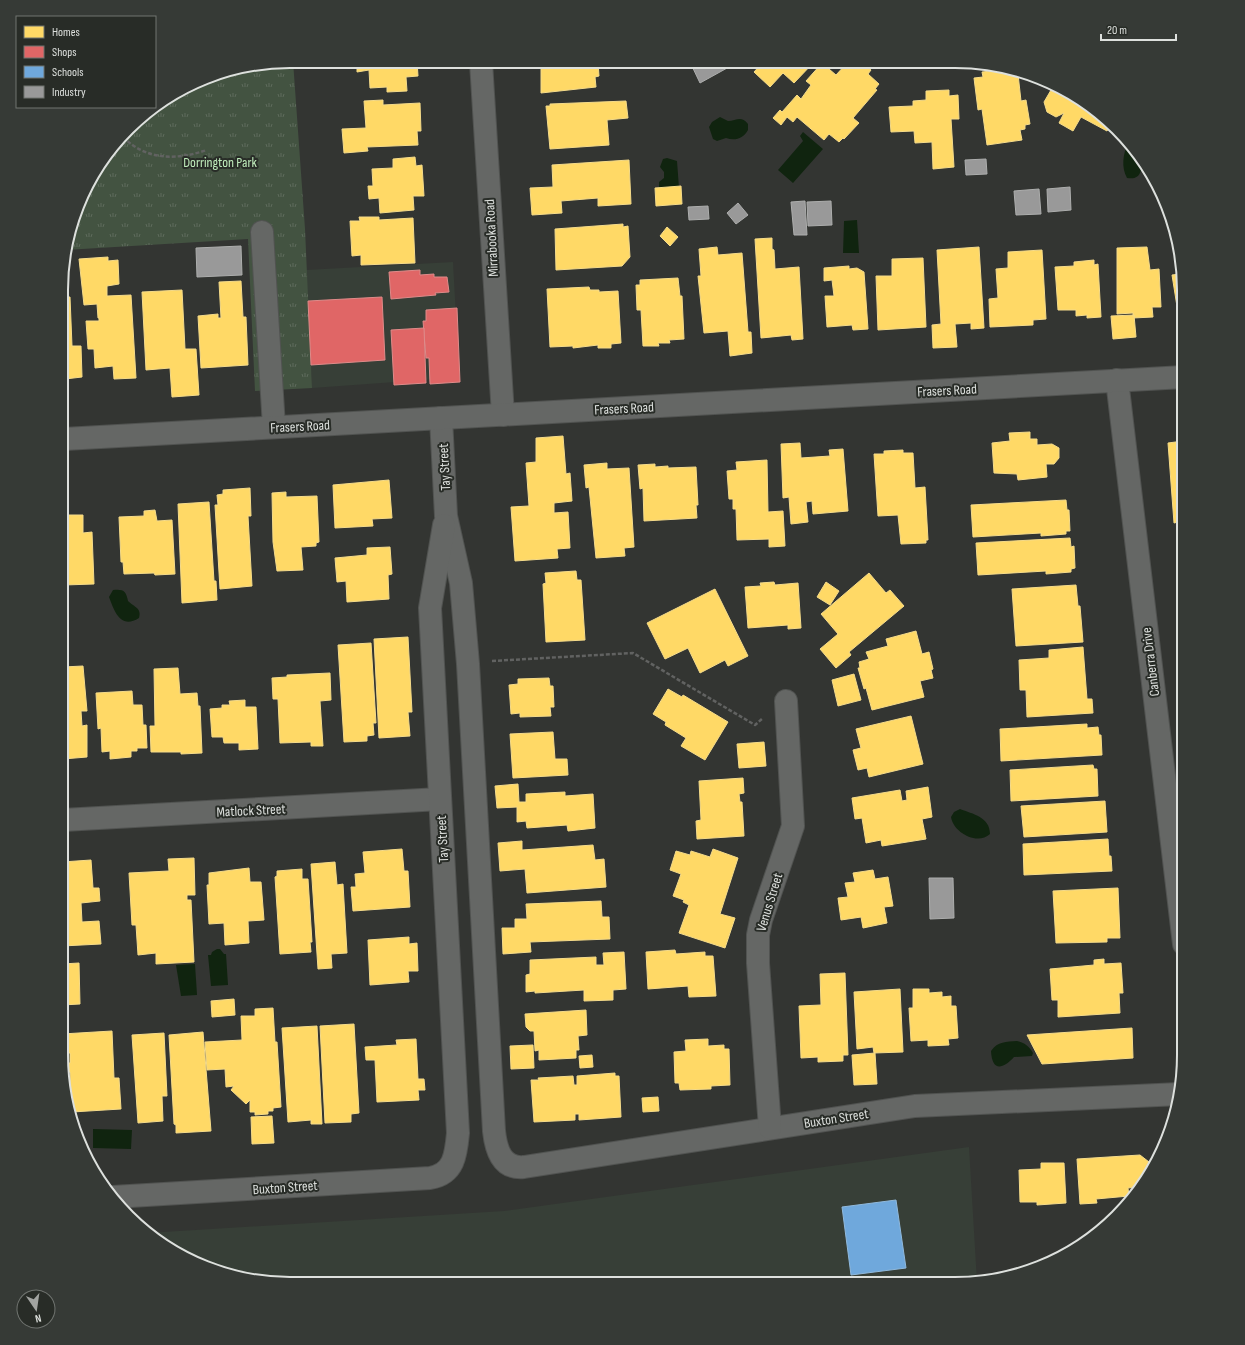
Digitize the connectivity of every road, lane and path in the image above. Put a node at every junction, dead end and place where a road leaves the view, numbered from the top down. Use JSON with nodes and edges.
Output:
{"nodes":[{"id":1,"x":481,"y":68,"type":"edge"},
{"id":2,"x":127,"y":140,"type":"edge"},
{"id":3,"x":207,"y":150,"type":"dead end"},
{"id":4,"x":262,"y":232,"type":"dead end"},
{"id":5,"x":1177,"y":377,"type":"edge"},
{"id":6,"x":1117,"y":380,"type":"junction"},
{"id":7,"x":503,"y":415,"type":"junction"},
{"id":8,"x":441,"y":418,"type":"junction"},
{"id":9,"x":274,"y":427,"type":"junction"},
{"id":10,"x":68,"y":439,"type":"edge"},
{"id":11,"x":446,"y":516,"type":"junction"},
{"id":12,"x":491,"y":661,"type":"dead end"},
{"id":13,"x":786,"y":701,"type":"joint"},
{"id":14,"x":440,"y":799,"type":"junction"},
{"id":15,"x":68,"y":820,"type":"edge"},
{"id":16,"x":1177,"y":885,"type":"edge"},
{"id":17,"x":1174,"y":1094,"type":"edge"},
{"id":18,"x":770,"y":1128,"type":"junction"},
{"id":19,"x":500,"y":1156,"type":"joint"},
{"id":20,"x":452,"y":1164,"type":"joint"},
{"id":21,"x":119,"y":1197,"type":"edge"}],
"edges":[{"from":1,"to":7,"type":"street","name":"Mirrabooka Road"},
{"from":2,"to":3,"type":"path"},
{"from":4,"to":9,"type":"street"},
{"from":5,"to":6,"type":"street","name":"Frasers Road"},
{"from":6,"to":7,"type":"street","name":"Frasers Road"},
{"from":6,"to":16,"type":"street","name":"Canberra Drive"},
{"from":7,"to":8,"type":"street","name":"Frasers Road"},
{"from":8,"to":9,"type":"street","name":"Frasers Road"},
{"from":8,"to":11,"type":"street","name":"Tay Street"},
{"from":9,"to":10,"type":"street","name":"Frasers Road"},
{"from":11,"to":14,"type":"street","name":"Tay Street"},
{"from":11,"to":19,"type":"street","name":"Tay Street"},
{"from":12,"to":13,"type":"path"},
{"from":13,"to":18,"type":"street","name":"Venus Street"},
{"from":14,"to":15,"type":"street","name":"Matlock Street"},
{"from":14,"to":20,"type":"street","name":"Tay Street"},
{"from":17,"to":18,"type":"street","name":"Buxton Street"},
{"from":18,"to":19,"type":"street","name":"Buxton Street"},
{"from":20,"to":21,"type":"street","name":"Buxton Street"}]}
